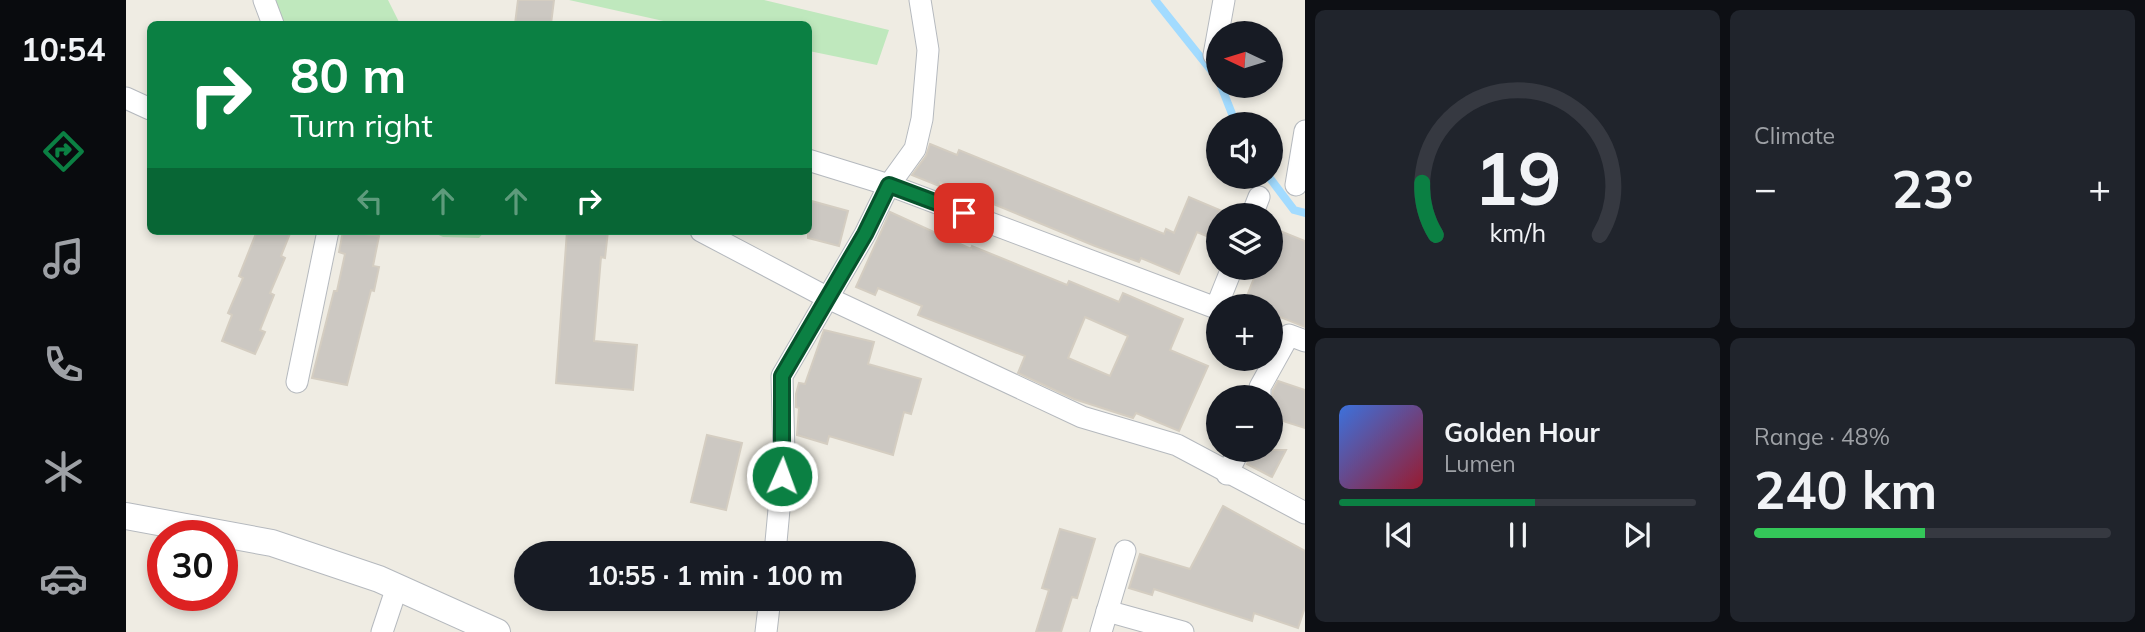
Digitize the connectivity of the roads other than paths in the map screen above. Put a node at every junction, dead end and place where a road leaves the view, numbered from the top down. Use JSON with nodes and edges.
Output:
{"nodes":[{"id":1,"x":264,"y":0,"type":"edge"},
{"id":2,"x":920,"y":0,"type":"edge"},
{"id":3,"x":1224,"y":0,"type":"edge"},
{"id":4,"x":271,"y":21,"type":"edge"},
{"id":5,"x":1220,"y":21,"type":"edge"},
{"id":6,"x":126,"y":98,"type":"edge"},
{"id":7,"x":147,"y":107,"type":"edge"},
{"id":8,"x":1305,"y":131,"type":"edge"},
{"id":9,"x":812,"y":161,"type":"edge"},
{"id":10,"x":889,"y":185,"type":"junction"},
{"id":11,"x":1296,"y":185,"type":"dead end"},
{"id":12,"x":327,"y":235,"type":"edge"},
{"id":13,"x":709,"y":235,"type":"edge"},
{"id":14,"x":1226,"y":280,"type":"edge"},
{"id":15,"x":828,"y":298,"type":"junction"},
{"id":16,"x":1305,"y":341,"type":"edge"},
{"id":17,"x":297,"y":382,"type":"dead end"},
{"id":18,"x":1261,"y":385,"type":"edge"},
{"id":19,"x":1233,"y":462,"type":"edge"},
{"id":20,"x":1227,"y":474,"type":"junction"},
{"id":21,"x":1305,"y":513,"type":"edge"},
{"id":22,"x":126,"y":516,"type":"edge"},
{"id":23,"x":776,"y":541,"type":"edge"},
{"id":24,"x":1125,"y":551,"type":"dead end"},
{"id":25,"x":397,"y":587,"type":"junction"},
{"id":26,"x":768,"y":611,"type":"edge"},
{"id":27,"x":1107,"y":611,"type":"junction"},
{"id":28,"x":382,"y":632,"type":"edge"},
{"id":29,"x":497,"y":632,"type":"edge"},
{"id":30,"x":766,"y":632,"type":"edge"},
{"id":31,"x":1101,"y":632,"type":"edge"},
{"id":32,"x":1183,"y":632,"type":"edge"}],
"edges":[{"from":1,"to":4,"type":"street"},
{"from":2,"to":10,"type":"street"},
{"from":3,"to":5,"type":"street"},
{"from":6,"to":7,"type":"street"},
{"from":8,"to":11,"type":"street"},
{"from":9,"to":10,"type":"street"},
{"from":10,"to":14,"type":"street"},
{"from":10,"to":15,"type":"street"},
{"from":12,"to":17,"type":"street"},
{"from":13,"to":15,"type":"street"},
{"from":15,"to":20,"type":"street"},
{"from":15,"to":23,"type":"street"},
{"from":16,"to":18,"type":"street"},
{"from":19,"to":20,"type":"street"},
{"from":20,"to":21,"type":"street"},
{"from":22,"to":25,"type":"street"},
{"from":24,"to":27,"type":"street"},
{"from":25,"to":28,"type":"street"},
{"from":25,"to":29,"type":"street"},
{"from":26,"to":30,"type":"street"},
{"from":27,"to":31,"type":"street"},
{"from":27,"to":32,"type":"street"}]}
